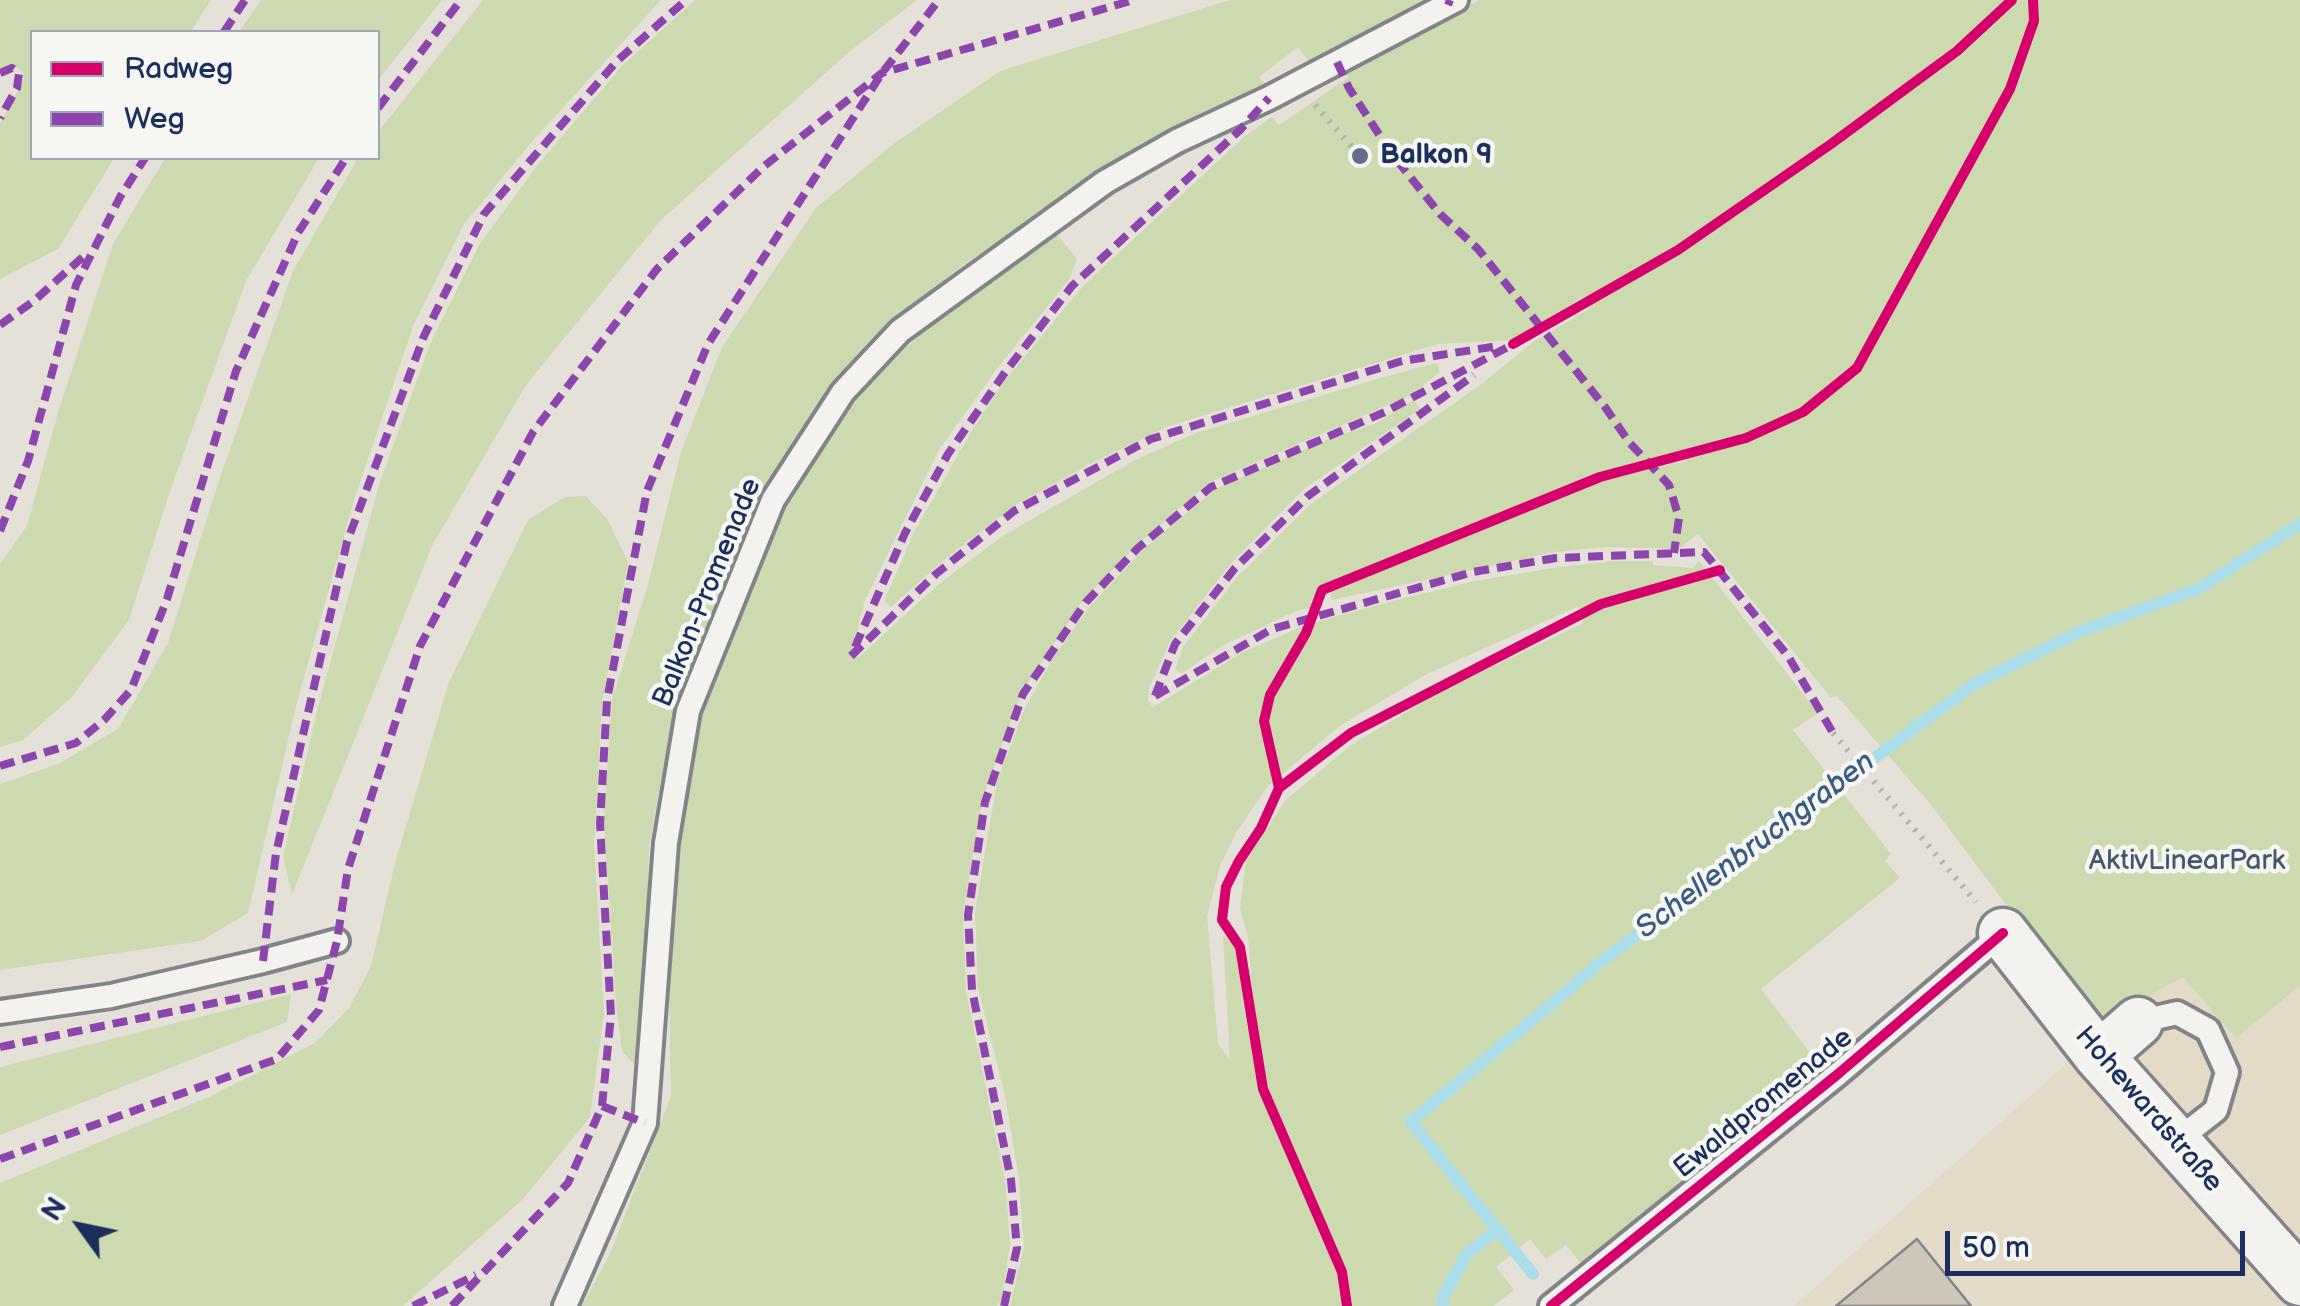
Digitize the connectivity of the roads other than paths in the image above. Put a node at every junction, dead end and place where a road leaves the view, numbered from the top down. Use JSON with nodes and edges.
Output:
{"nodes":[{"id":1,"x":1456,"y":0,"type":"edge"},
{"id":2,"x":2003,"y":934,"type":"joint"},
{"id":3,"x":337,"y":940,"type":"dead end"},
{"id":4,"x":0,"y":1012,"type":"edge"},
{"id":5,"x":2138,"y":1022,"type":"joint"},
{"id":6,"x":2099,"y":1056,"type":"junction"},
{"id":7,"x":2174,"y":1143,"type":"junction"},
{"id":8,"x":2300,"y":1281,"type":"edge"},
{"id":9,"x":565,"y":1306,"type":"edge"},
{"id":10,"x":1550,"y":1306,"type":"edge"}],
"edges":[{"from":1,"to":9,"type":"lane","name":"Balkon-Promenade"},
{"from":2,"to":6,"type":"street","name":"Hohewardstraße"},
{"from":2,"to":10,"type":"lane","name":"Ewaldpromenade"},
{"from":3,"to":4,"type":"lane"},
{"from":5,"to":6,"type":"street"},
{"from":5,"to":7,"type":"lane"},
{"from":6,"to":7,"type":"street","name":"Hohewardstraße"},
{"from":7,"to":8,"type":"street","name":"Hohewardstraße"}]}
